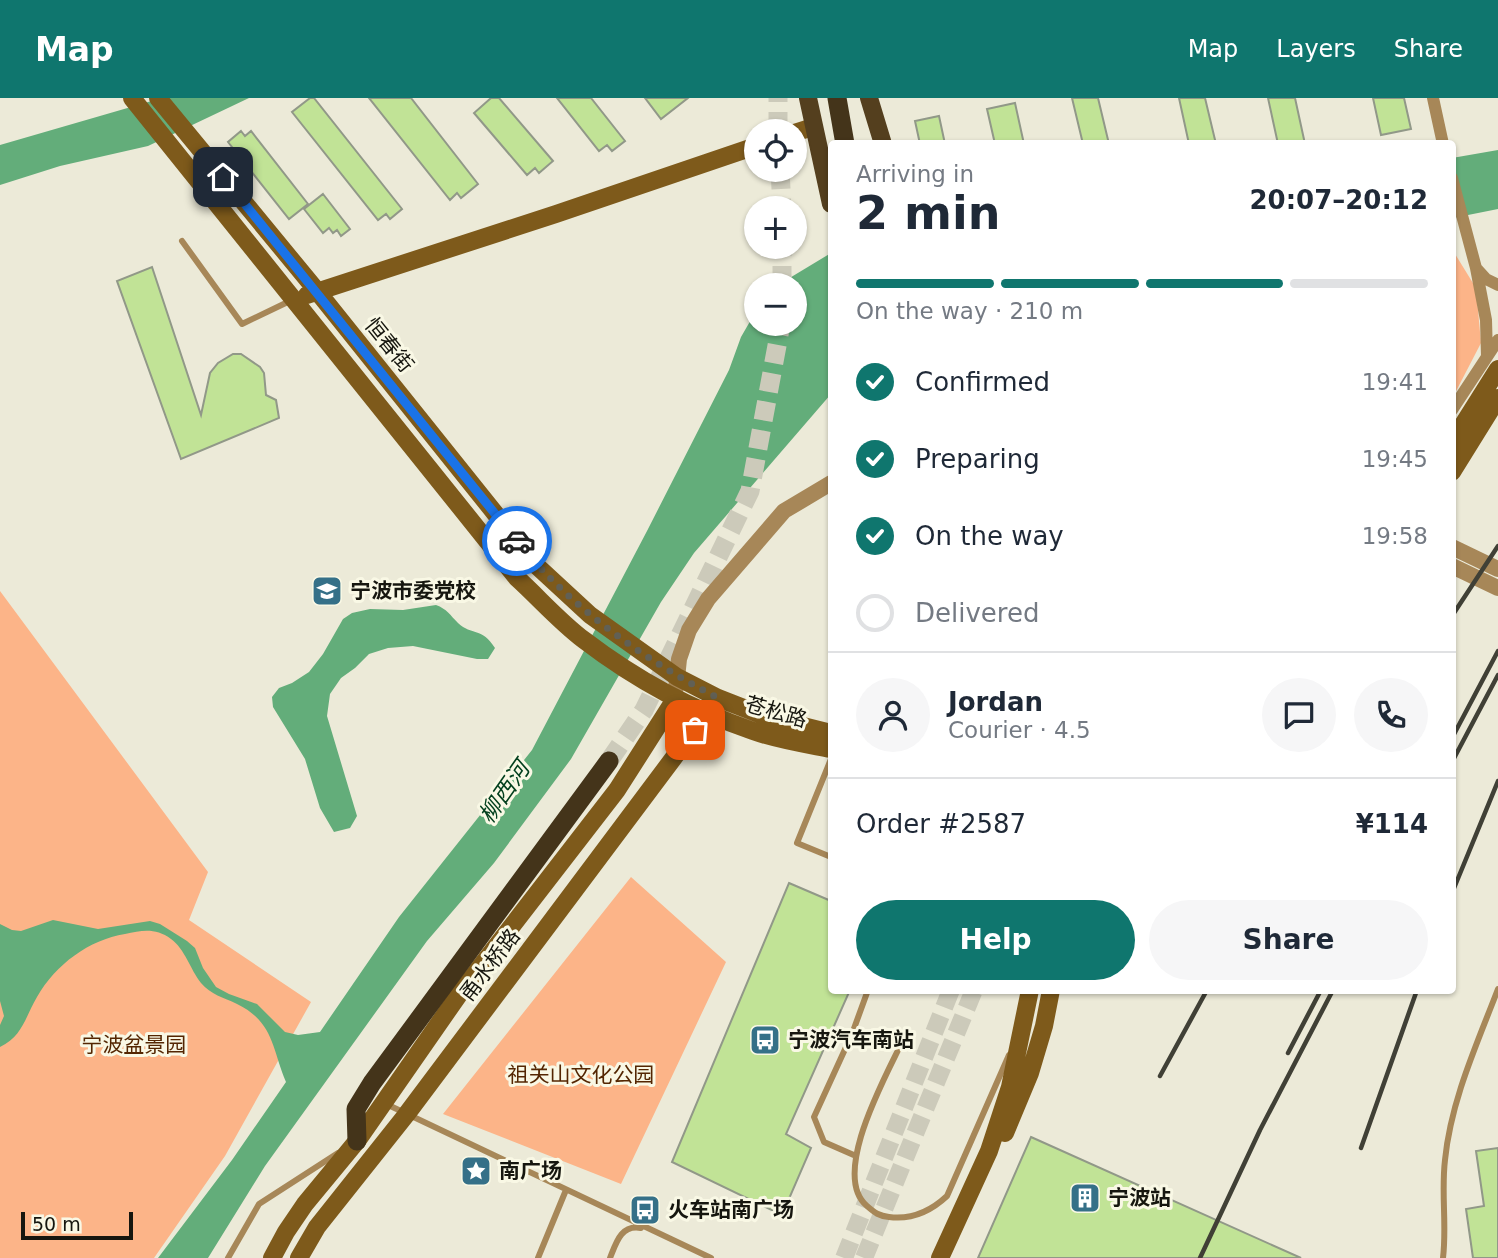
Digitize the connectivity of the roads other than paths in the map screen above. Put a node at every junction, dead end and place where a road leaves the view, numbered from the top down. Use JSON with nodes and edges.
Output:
{"nodes":[{"id":1,"x":132,"y":98,"type":"edge"},
{"id":2,"x":158,"y":98,"type":"edge"},
{"id":3,"x":808,"y":98,"type":"edge"},
{"id":4,"x":837,"y":98,"type":"edge"},
{"id":5,"x":862,"y":98,"type":"edge"},
{"id":6,"x":869,"y":98,"type":"edge"},
{"id":7,"x":1433,"y":98,"type":"edge"},
{"id":8,"x":813,"y":127,"type":"junction"},
{"id":9,"x":807,"y":129,"type":"edge"},
{"id":10,"x":844,"y":140,"type":"edge"},
{"id":11,"x":871,"y":140,"type":"edge"},
{"id":12,"x":882,"y":140,"type":"edge"},
{"id":13,"x":1442,"y":140,"type":"edge"},
{"id":14,"x":744,"y":150,"type":"edge"},
{"id":15,"x":828,"y":191,"type":"edge"},
{"id":16,"x":1456,"y":192,"type":"edge"},
{"id":17,"x":182,"y":241,"type":"dead end"},
{"id":18,"x":1476,"y":268,"type":"junction"},
{"id":19,"x":1498,"y":285,"type":"edge"},
{"id":20,"x":317,"y":292,"type":"junction"},
{"id":21,"x":294,"y":299,"type":"junction"},
{"id":22,"x":1498,"y":340,"type":"edge"},
{"id":23,"x":1493,"y":362,"type":"edge"},
{"id":24,"x":1498,"y":398,"type":"edge"},
{"id":25,"x":1456,"y":405,"type":"edge"},
{"id":26,"x":1456,"y":434,"type":"edge"},
{"id":27,"x":1456,"y":466,"type":"edge"},
{"id":28,"x":828,"y":485,"type":"edge"},
{"id":29,"x":1456,"y":549,"type":"edge"},
{"id":30,"x":1456,"y":568,"type":"edge"},
{"id":31,"x":1498,"y":569,"type":"edge"},
{"id":32,"x":1498,"y":588,"type":"edge"},
{"id":33,"x":646,"y":656,"type":"joint"},
{"id":34,"x":677,"y":677,"type":"junction"},
{"id":35,"x":718,"y":698,"type":"junction"},
{"id":36,"x":675,"y":699,"type":"junction"},
{"id":37,"x":707,"y":713,"type":"junction"},
{"id":38,"x":828,"y":732,"type":"edge"},
{"id":39,"x":828,"y":749,"type":"edge"},
{"id":40,"x":609,"y":761,"type":"tunnel mouth"},
{"id":41,"x":828,"y":766,"type":"edge"},
{"id":42,"x":828,"y":856,"type":"edge"},
{"id":43,"x":1498,"y":989,"type":"edge"},
{"id":44,"x":867,"y":994,"type":"edge"},
{"id":45,"x":1029,"y":994,"type":"edge"},
{"id":46,"x":1050,"y":994,"type":"edge"},
{"id":47,"x":1021,"y":1031,"type":"junction"},
{"id":48,"x":902,"y":1042,"type":"dead end"},
{"id":49,"x":384,"y":1103,"type":"junction"},
{"id":50,"x":406,"y":1115,"type":"junction"},
{"id":51,"x":357,"y":1141,"type":"junction"},
{"id":52,"x":989,"y":1151,"type":"junction"},
{"id":53,"x":856,"y":1156,"type":"junction"},
{"id":54,"x":566,"y":1190,"type":"junction"},
{"id":55,"x":647,"y":1228,"type":"junction"},
{"id":56,"x":228,"y":1258,"type":"edge"},
{"id":57,"x":272,"y":1258,"type":"edge"},
{"id":58,"x":299,"y":1258,"type":"edge"},
{"id":59,"x":538,"y":1258,"type":"edge"},
{"id":60,"x":610,"y":1258,"type":"edge"},
{"id":61,"x":711,"y":1258,"type":"edge"},
{"id":62,"x":940,"y":1258,"type":"edge"},
{"id":63,"x":1443,"y":1258,"type":"edge"}],
"edges":[{"from":1,"to":21,"type":"main road"},
{"from":2,"to":20,"type":"main road","name":"恒春街"},
{"from":3,"to":8,"type":"main road"},
{"from":4,"to":10,"type":"highway"},
{"from":5,"to":11,"type":"main road"},
{"from":6,"to":12,"type":"main road"},
{"from":7,"to":13,"type":"street"},
{"from":8,"to":9,"type":"main road"},
{"from":8,"to":15,"type":"main road"},
{"from":14,"to":20,"type":"main road"},
{"from":16,"to":18,"type":"street"},
{"from":17,"to":21,"type":"lane"},
{"from":18,"to":19,"type":"street"},
{"from":18,"to":23,"type":"street"},
{"from":20,"to":21,"type":"main road"},
{"from":20,"to":33,"type":"main road","name":"恒春街"},
{"from":21,"to":36,"type":"main road","name":"苍松路"},
{"from":22,"to":23,"type":"street"},
{"from":23,"to":25,"type":"street"},
{"from":23,"to":26,"type":"main road"},
{"from":24,"to":27,"type":"main road"},
{"from":28,"to":34,"type":"street"},
{"from":29,"to":31,"type":"street"},
{"from":30,"to":32,"type":"street"},
{"from":33,"to":34,"type":"main road","name":"苍松路"},
{"from":34,"to":35,"type":"main road","name":"苍松路"},
{"from":34,"to":36,"type":"street"},
{"from":35,"to":37,"type":"main road","name":"甬水桥路"},
{"from":35,"to":38,"type":"main road","name":"苍松路"},
{"from":36,"to":37,"type":"main road","name":"苍松路"},
{"from":36,"to":49,"type":"main road","name":"甬水桥路"},
{"from":37,"to":39,"type":"main road","name":"苍松路"},
{"from":37,"to":50,"type":"main road","name":"甬水桥路"},
{"from":40,"to":51,"type":"highway"},
{"from":41,"to":42,"type":"lane"},
{"from":43,"to":63,"type":"lane","bridge":true},
{"from":44,"to":53,"type":"lane"},
{"from":45,"to":47,"type":"main road"},
{"from":46,"to":52,"type":"main road"},
{"from":47,"to":52,"type":"main road"},
{"from":47,"to":53,"type":"lane"},
{"from":48,"to":53,"type":"lane"},
{"from":49,"to":50,"type":"lane"},
{"from":49,"to":51,"type":"main road","name":"甬水桥路"},
{"from":50,"to":54,"type":"lane"},
{"from":50,"to":58,"type":"main road","name":"甬水桥路"},
{"from":51,"to":56,"type":"lane"},
{"from":51,"to":57,"type":"main road","name":"甬水桥路"},
{"from":52,"to":62,"type":"main road"},
{"from":54,"to":55,"type":"lane"},
{"from":54,"to":59,"type":"lane"},
{"from":55,"to":60,"type":"lane"},
{"from":55,"to":61,"type":"lane"}]}
